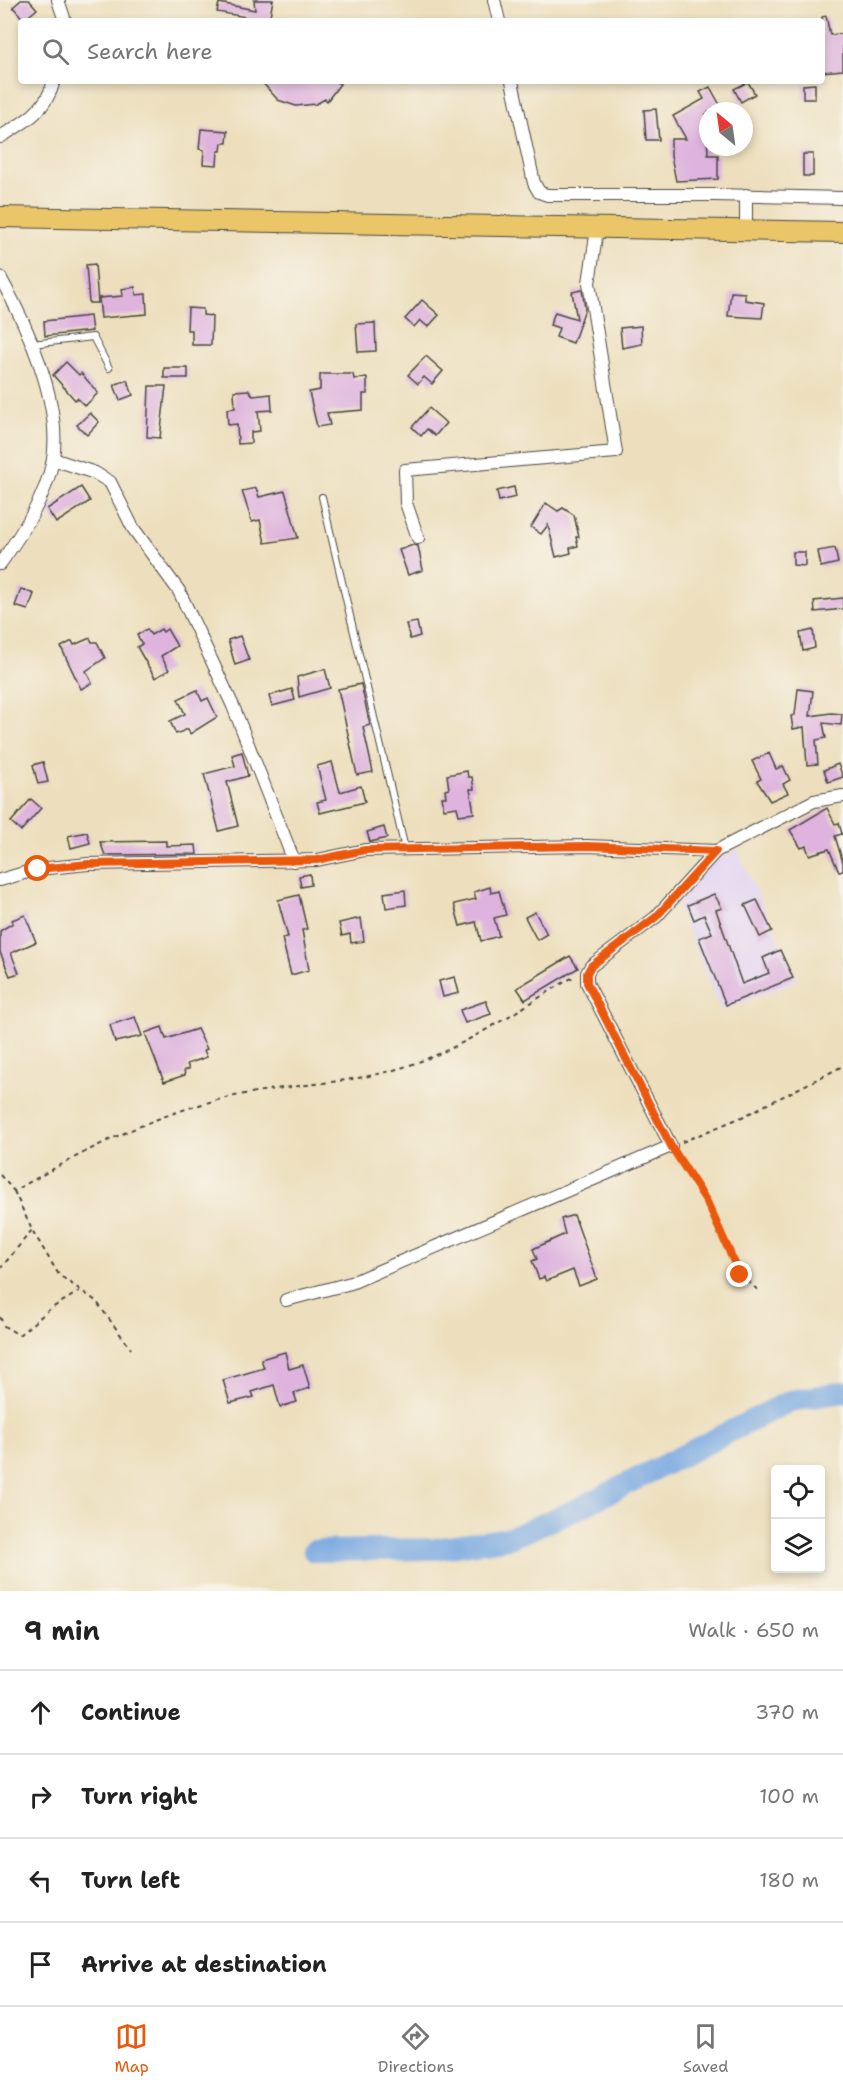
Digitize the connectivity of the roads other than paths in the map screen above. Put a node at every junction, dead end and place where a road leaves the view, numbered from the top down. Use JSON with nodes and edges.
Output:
{"nodes":[{"id":1,"x":58,"y":0,"type":"edge"},
{"id":2,"x":494,"y":0,"type":"edge"},
{"id":3,"x":64,"y":18,"type":"edge"},
{"id":4,"x":498,"y":18,"type":"edge"},
{"id":5,"x":53,"y":84,"type":"edge"},
{"id":6,"x":513,"y":84,"type":"edge"},
{"id":7,"x":0,"y":137,"type":"edge"},
{"id":8,"x":746,"y":195,"type":"junction"},
{"id":9,"x":843,"y":198,"type":"edge"},
{"id":10,"x":0,"y":218,"type":"edge"},
{"id":11,"x":597,"y":229,"type":"junction"},
{"id":12,"x":746,"y":230,"type":"junction"},
{"id":13,"x":843,"y":232,"type":"edge"},
{"id":14,"x":0,"y":277,"type":"edge"},
{"id":15,"x":31,"y":344,"type":"junction"},
{"id":16,"x":109,"y":368,"type":"dead end"},
{"id":17,"x":53,"y":459,"type":"junction"},
{"id":18,"x":322,"y":497,"type":"dead end"},
{"id":19,"x":418,"y":538,"type":"dead end"},
{"id":20,"x":0,"y":564,"type":"edge"},
{"id":21,"x":843,"y":796,"type":"edge"},
{"id":22,"x":405,"y":849,"type":"junction"},
{"id":23,"x":716,"y":851,"type":"junction"},
{"id":24,"x":294,"y":861,"type":"junction"},
{"id":25,"x":0,"y":880,"type":"edge"},
{"id":26,"x":286,"y":1299,"type":"dead end"}],
"edges":[{"from":1,"to":3,"type":"street"},
{"from":2,"to":4,"type":"street"},
{"from":5,"to":7,"type":"street"},
{"from":6,"to":8,"type":"street"},
{"from":8,"to":9,"type":"street"},
{"from":8,"to":12,"type":"street"},
{"from":10,"to":11,"type":"highway"},
{"from":11,"to":12,"type":"highway"},
{"from":11,"to":19,"type":"street"},
{"from":12,"to":13,"type":"highway"},
{"from":14,"to":15,"type":"street"},
{"from":15,"to":16,"type":"lane"},
{"from":15,"to":17,"type":"street"},
{"from":17,"to":20,"type":"street"},
{"from":17,"to":24,"type":"street"},
{"from":18,"to":22,"type":"lane"},
{"from":21,"to":23,"type":"street"},
{"from":22,"to":23,"type":"street"},
{"from":22,"to":24,"type":"street"},
{"from":23,"to":26,"type":"street"},
{"from":24,"to":25,"type":"street"}]}
